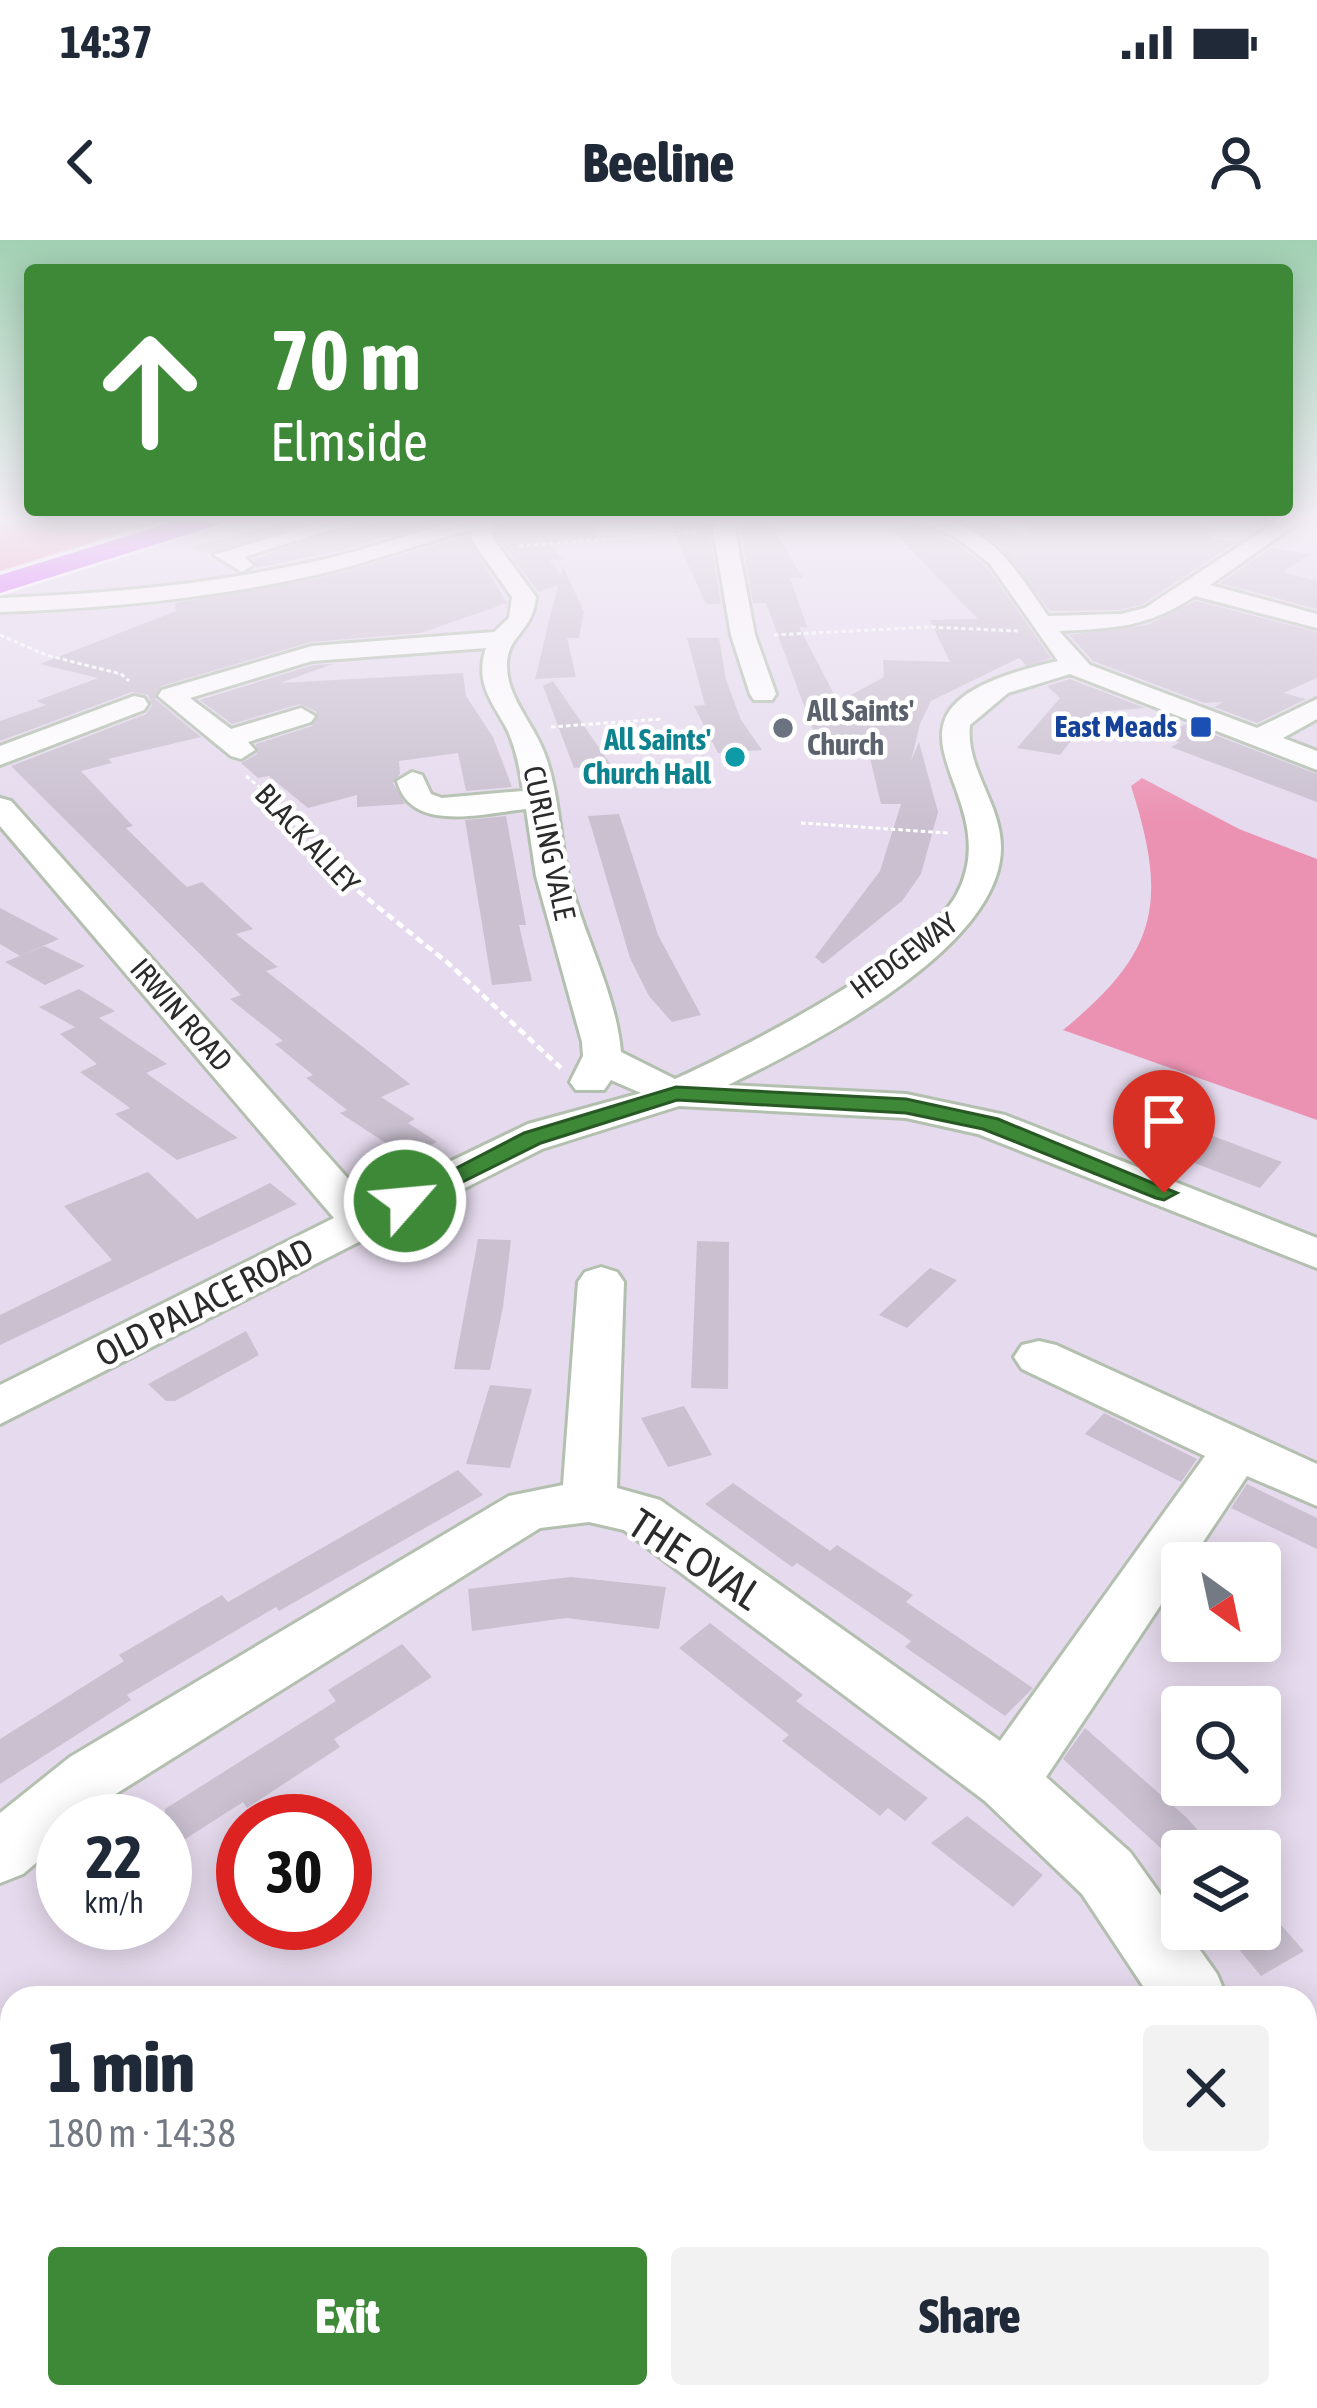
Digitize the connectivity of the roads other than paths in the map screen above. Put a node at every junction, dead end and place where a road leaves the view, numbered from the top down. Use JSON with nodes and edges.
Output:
{"nodes":[{"id":1,"x":521,"y":619,"type":"edge"},
{"id":2,"x":741,"y":619,"type":"edge"},
{"id":3,"x":1038,"y":619,"type":"edge"},
{"id":4,"x":1120,"y":619,"type":"edge"},
{"id":5,"x":1043,"y":627,"type":"junction"},
{"id":6,"x":497,"y":650,"type":"junction"},
{"id":7,"x":1074,"y":666,"type":"junction"},
{"id":8,"x":134,"y":694,"type":"road end"},
{"id":9,"x":763,"y":694,"type":"dead end"},
{"id":10,"x":1317,"y":707,"type":"edge"},
{"id":11,"x":301,"y":716,"type":"dead end"},
{"id":12,"x":1256,"y":738,"type":"junction"},
{"id":13,"x":0,"y":757,"type":"edge"},
{"id":14,"x":1317,"y":761,"type":"edge"},
{"id":15,"x":412,"y":781,"type":"dead end"},
{"id":16,"x":539,"y":799,"type":"junction"},
{"id":17,"x":0,"y":807,"type":"edge"},
{"id":18,"x":595,"y":1072,"type":"junction"},
{"id":19,"x":676,"y":1094,"type":"junction"},
{"id":20,"x":561,"y":1126,"type":"junction"},
{"id":21,"x":362,"y":1222,"type":"junction"},
{"id":22,"x":1317,"y":1254,"type":"edge"},
{"id":23,"x":601,"y":1282,"type":"dead end"},
{"id":24,"x":1039,"y":1358,"type":"dead end"},
{"id":25,"x":0,"y":1406,"type":"edge"},
{"id":26,"x":1238,"y":1449,"type":"junction"},
{"id":27,"x":1317,"y":1486,"type":"edge"},
{"id":28,"x":589,"y":1502,"type":"junction"},
{"id":29,"x":1007,"y":1782,"type":"junction"},
{"id":30,"x":0,"y":1853,"type":"edge"},
{"id":31,"x":1184,"y":1986,"type":"edge"}],
"edges":[{"from":1,"to":6,"type":"street"},
{"from":2,"to":9,"type":"street"},
{"from":3,"to":5,"type":"street"},
{"from":4,"to":5,"type":"street"},
{"from":5,"to":7,"type":"street"},
{"from":6,"to":11,"type":"street"},
{"from":6,"to":16,"type":"street","name":"CURLING VALE"},
{"from":7,"to":12,"type":"street"},
{"from":7,"to":19,"type":"street","name":"HEDGEWAY"},
{"from":8,"to":13,"type":"street"},
{"from":10,"to":12,"type":"street"},
{"from":12,"to":14,"type":"street"},
{"from":15,"to":16,"type":"street"},
{"from":16,"to":18,"type":"street","name":"CURLING VALE"},
{"from":17,"to":21,"type":"street","name":"IRWIN ROAD"},
{"from":18,"to":19,"type":"street"},
{"from":18,"to":20,"type":"street"},
{"from":19,"to":20,"type":"street","name":"OLD PALACE ROAD"},
{"from":19,"to":22,"type":"street"},
{"from":20,"to":21,"type":"street","name":"OLD PALACE ROAD"},
{"from":21,"to":25,"type":"street","name":"OLD PALACE ROAD"},
{"from":23,"to":28,"type":"street"},
{"from":24,"to":26,"type":"street"},
{"from":26,"to":27,"type":"street"},
{"from":26,"to":29,"type":"street"},
{"from":28,"to":29,"type":"street","name":"THE OVAL"},
{"from":28,"to":30,"type":"street","name":"THE OVAL"},
{"from":29,"to":31,"type":"street","name":"THE OVAL"}]}
